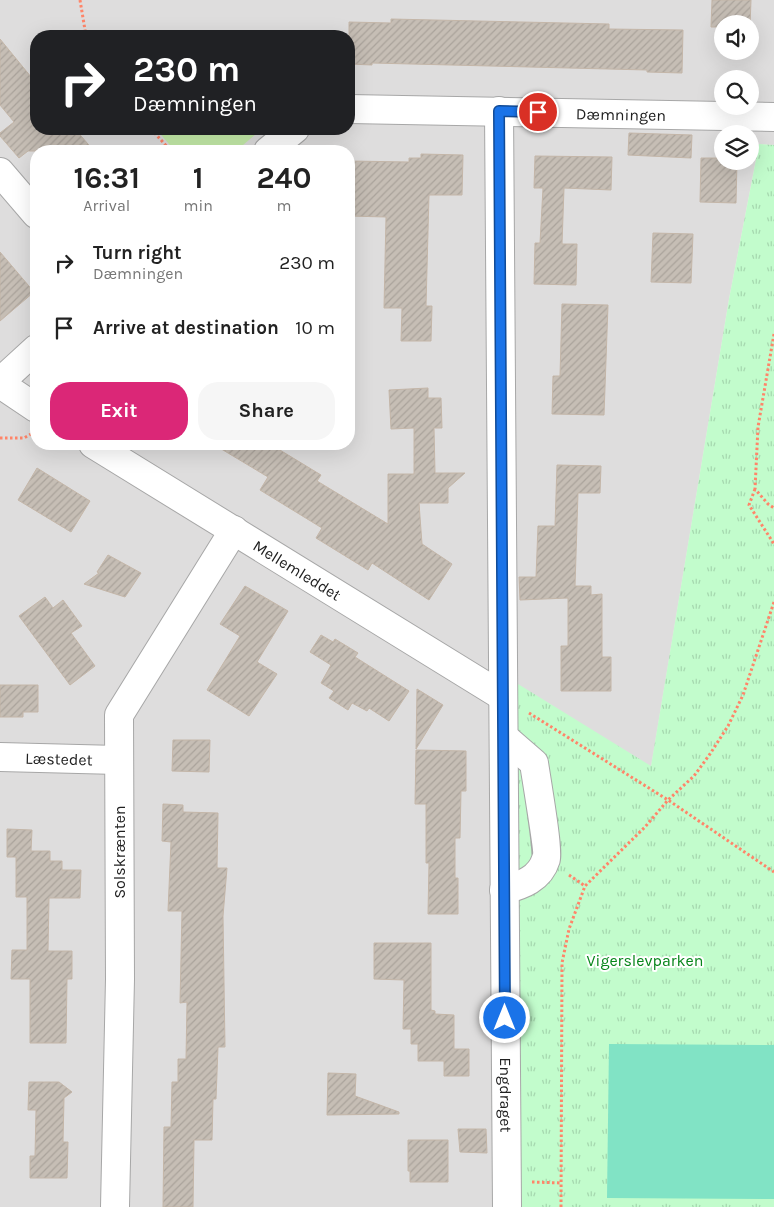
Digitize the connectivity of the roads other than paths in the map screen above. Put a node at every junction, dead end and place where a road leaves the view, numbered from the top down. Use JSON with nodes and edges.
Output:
{"nodes":[{"id":1,"x":355,"y":109,"type":"edge"},
{"id":2,"x":499,"y":111,"type":"junction"},
{"id":3,"x":774,"y":117,"type":"edge"},
{"id":4,"x":288,"y":135,"type":"edge"},
{"id":5,"x":275,"y":145,"type":"edge"},
{"id":6,"x":0,"y":172,"type":"edge"},
{"id":7,"x":30,"y":207,"type":"edge"},
{"id":8,"x":30,"y":355,"type":"edge"},
{"id":9,"x":0,"y":383,"type":"edge"},
{"id":10,"x":30,"y":404,"type":"edge"},
{"id":11,"x":102,"y":450,"type":"edge"},
{"id":12,"x":234,"y":530,"type":"junction"},
{"id":13,"x":502,"y":696,"type":"junction"},
{"id":14,"x":504,"y":737,"type":"junction"},
{"id":15,"x":0,"y":757,"type":"edge"},
{"id":16,"x":118,"y":760,"type":"junction"},
{"id":17,"x":504,"y":890,"type":"junction"},
{"id":18,"x":115,"y":1207,"type":"edge"},
{"id":19,"x":507,"y":1207,"type":"edge"}],
"edges":[{"from":1,"to":2,"type":"street","name":"Dæmningen"},
{"from":2,"to":3,"type":"street","name":"Dæmningen"},
{"from":2,"to":13,"type":"street","name":"Engdraget"},
{"from":4,"to":5,"type":"street"},
{"from":6,"to":7,"type":"street"},
{"from":8,"to":9,"type":"street"},
{"from":9,"to":10,"type":"street"},
{"from":11,"to":12,"type":"street","name":"Mellemleddet"},
{"from":12,"to":13,"type":"street","name":"Mellemleddet"},
{"from":12,"to":16,"type":"street","name":"Solskrænten"},
{"from":13,"to":14,"type":"street","name":"Engdraget"},
{"from":14,"to":17,"type":"street","name":"Engdraget"},
{"from":14,"to":17,"type":"street"},
{"from":15,"to":16,"type":"street","name":"Læstedet"},
{"from":16,"to":18,"type":"street","name":"Solskrænten"},
{"from":17,"to":19,"type":"street","name":"Engdraget"}]}
